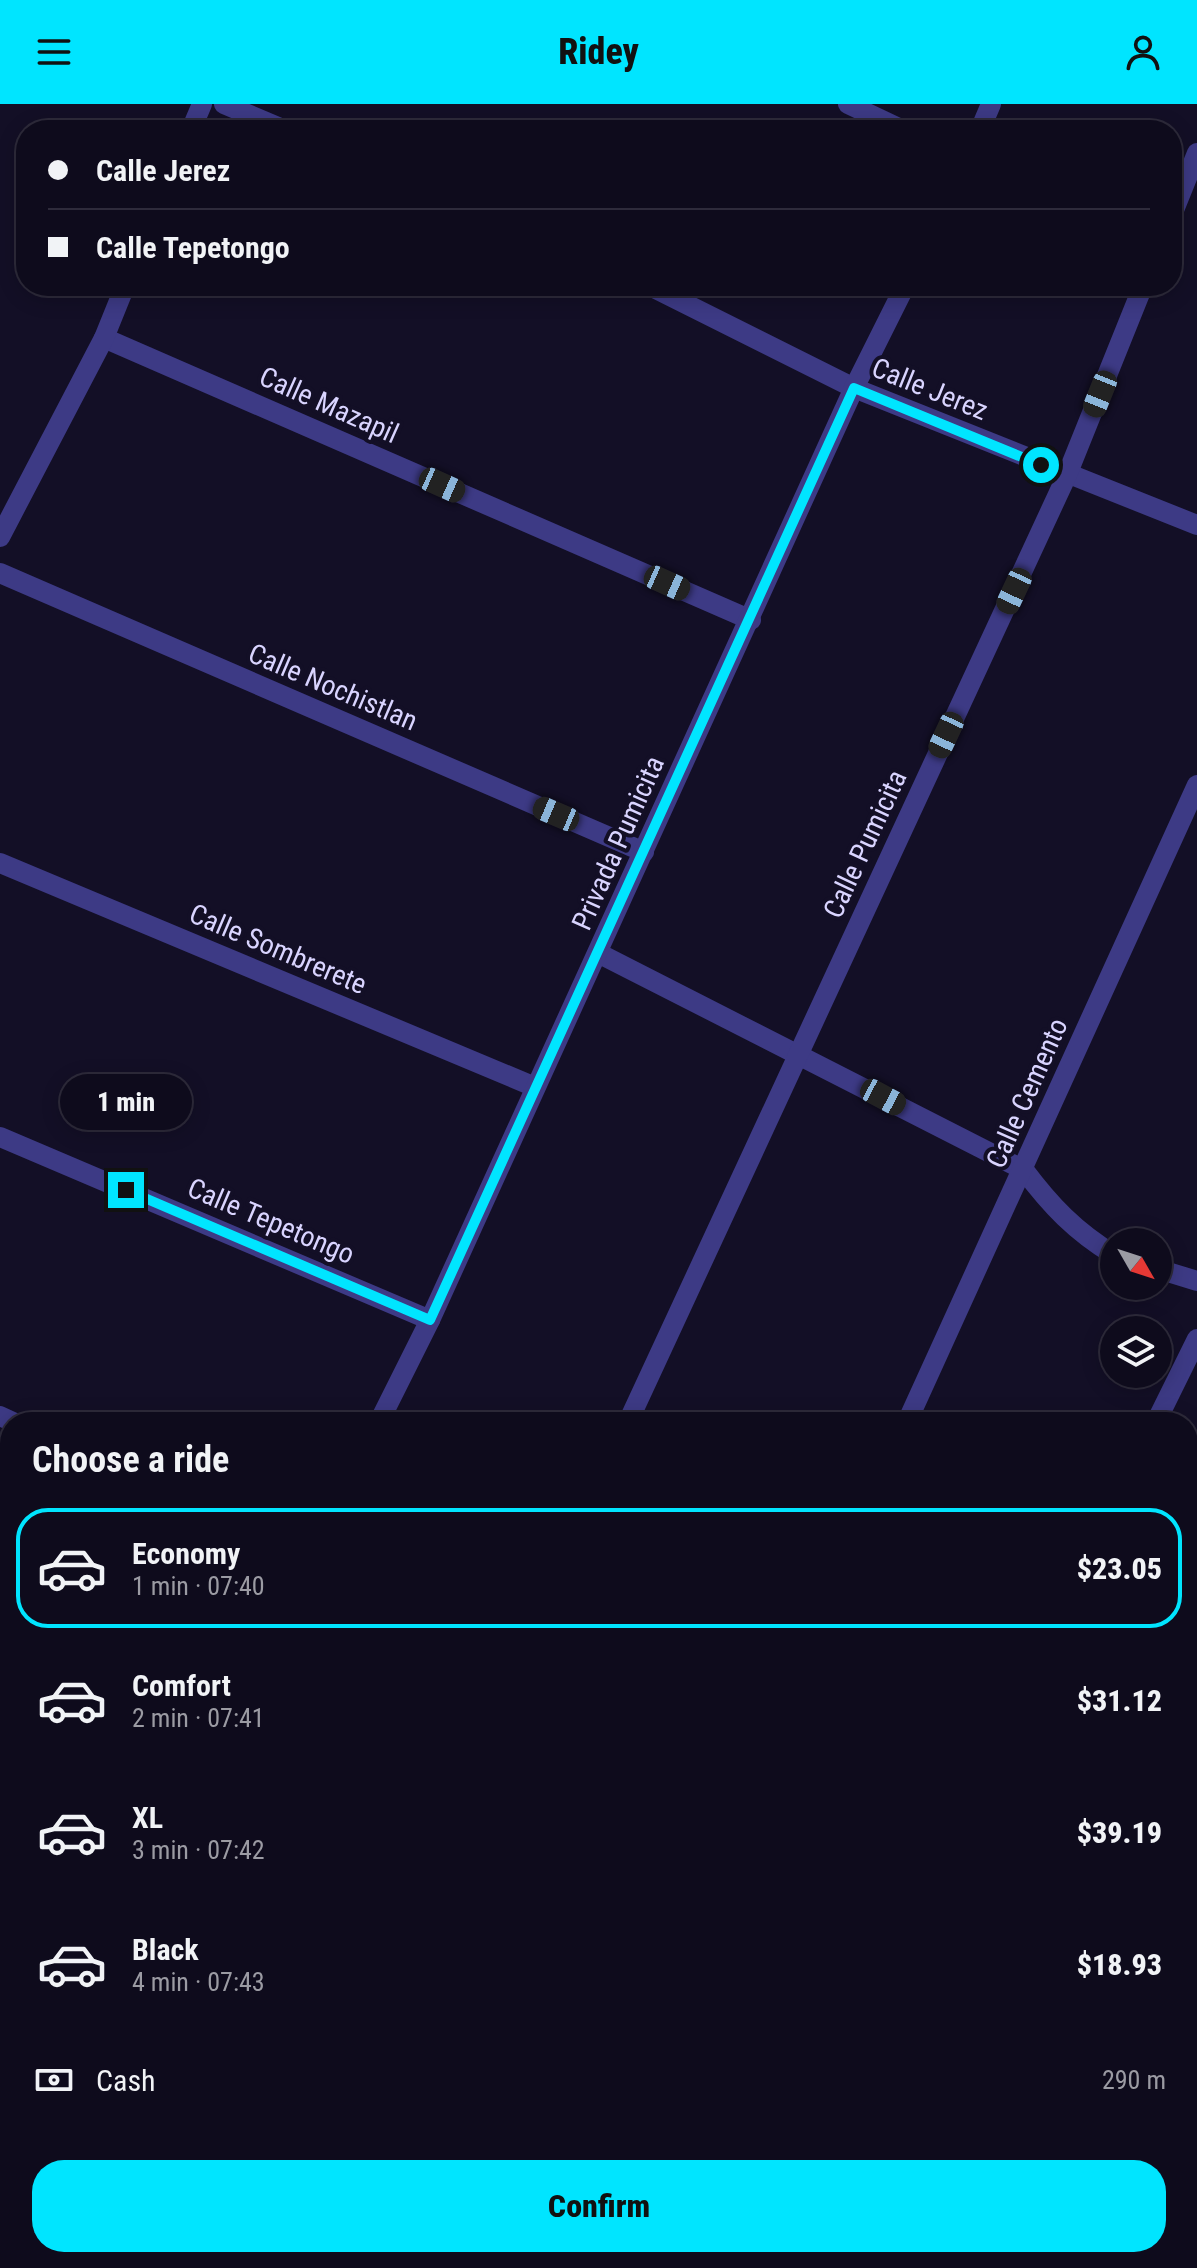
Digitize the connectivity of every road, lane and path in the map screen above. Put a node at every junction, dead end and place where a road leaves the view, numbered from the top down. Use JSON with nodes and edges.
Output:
{"nodes":[{"id":1,"x":224,"y":104,"type":"edge"},
{"id":2,"x":848,"y":104,"type":"edge"},
{"id":3,"x":262,"y":120,"type":"edge"},
{"id":4,"x":882,"y":120,"type":"edge"},
{"id":5,"x":1197,"y":153,"type":"edge"},
{"id":6,"x":1182,"y":190,"type":"edge"},
{"id":7,"x":121,"y":296,"type":"edge"},
{"id":8,"x":670,"y":296,"type":"edge"},
{"id":9,"x":900,"y":296,"type":"edge"},
{"id":10,"x":1139,"y":296,"type":"edge"},
{"id":11,"x":104,"y":338,"type":"junction"},
{"id":12,"x":854,"y":388,"type":"junction"},
{"id":13,"x":1067,"y":475,"type":"junction"},
{"id":14,"x":5,"y":514,"type":"edge"},
{"id":15,"x":1197,"y":525,"type":"edge"},
{"id":16,"x":0,"y":537,"type":"edge"},
{"id":17,"x":0,"y":573,"type":"edge"},
{"id":18,"x":751,"y":620,"type":"junction"},
{"id":19,"x":1197,"y":785,"type":"edge"},
{"id":20,"x":644,"y":852,"type":"junction"},
{"id":21,"x":0,"y":863,"type":"edge"},
{"id":22,"x":600,"y":954,"type":"junction"},
{"id":23,"x":799,"y":1053,"type":"junction"},
{"id":24,"x":535,"y":1087,"type":"junction"},
{"id":25,"x":0,"y":1137,"type":"edge"},
{"id":26,"x":1024,"y":1170,"type":"junction"},
{"id":27,"x":1100,"y":1247,"type":"edge"},
{"id":28,"x":1172,"y":1273,"type":"edge"},
{"id":29,"x":1197,"y":1281,"type":"edge"},
{"id":30,"x":430,"y":1320,"type":"junction"},
{"id":31,"x":1197,"y":1339,"type":"edge"},
{"id":32,"x":384,"y":1412,"type":"edge"},
{"id":33,"x":633,"y":1412,"type":"edge"},
{"id":34,"x":912,"y":1412,"type":"edge"},
{"id":35,"x":1161,"y":1412,"type":"edge"}],
"edges":[{"from":1,"to":3,"type":"street"},
{"from":2,"to":4,"type":"street"},
{"from":5,"to":6,"type":"street"},
{"from":7,"to":11,"type":"street"},
{"from":8,"to":12,"type":"street","name":"Calle Jerez"},
{"from":9,"to":12,"type":"street","name":"Privada Pumicita"},
{"from":10,"to":13,"type":"street","name":"Calle Pumicita"},
{"from":11,"to":14,"type":"street"},
{"from":11,"to":18,"type":"street","name":"Calle Mazapil"},
{"from":12,"to":13,"type":"street","name":"Calle Jerez"},
{"from":12,"to":18,"type":"street","name":"Privada Pumicita"},
{"from":13,"to":15,"type":"street","name":"Calle Jerez"},
{"from":13,"to":23,"type":"street","name":"Calle Pumicita"},
{"from":14,"to":16,"type":"street"},
{"from":17,"to":20,"type":"street","name":"Calle Nochistlan"},
{"from":18,"to":20,"type":"street","name":"Privada Pumicita"},
{"from":19,"to":26,"type":"street","name":"Calle Cemento"},
{"from":20,"to":22,"type":"street","name":"Privada Pumicita"},
{"from":21,"to":24,"type":"street","name":"Calle Sombrerete"},
{"from":22,"to":23,"type":"street"},
{"from":22,"to":24,"type":"street","name":"Privada Pumicita"},
{"from":23,"to":26,"type":"street"},
{"from":23,"to":33,"type":"street","name":"Calle Pumicita"},
{"from":24,"to":30,"type":"street","name":"Privada Pumicita"},
{"from":25,"to":30,"type":"street","name":"Calle Tepetongo"},
{"from":26,"to":27,"type":"street"},
{"from":26,"to":34,"type":"street","name":"Calle Cemento"},
{"from":28,"to":29,"type":"street"},
{"from":30,"to":32,"type":"street","name":"Privada Pumicita"},
{"from":31,"to":35,"type":"street"}]}
